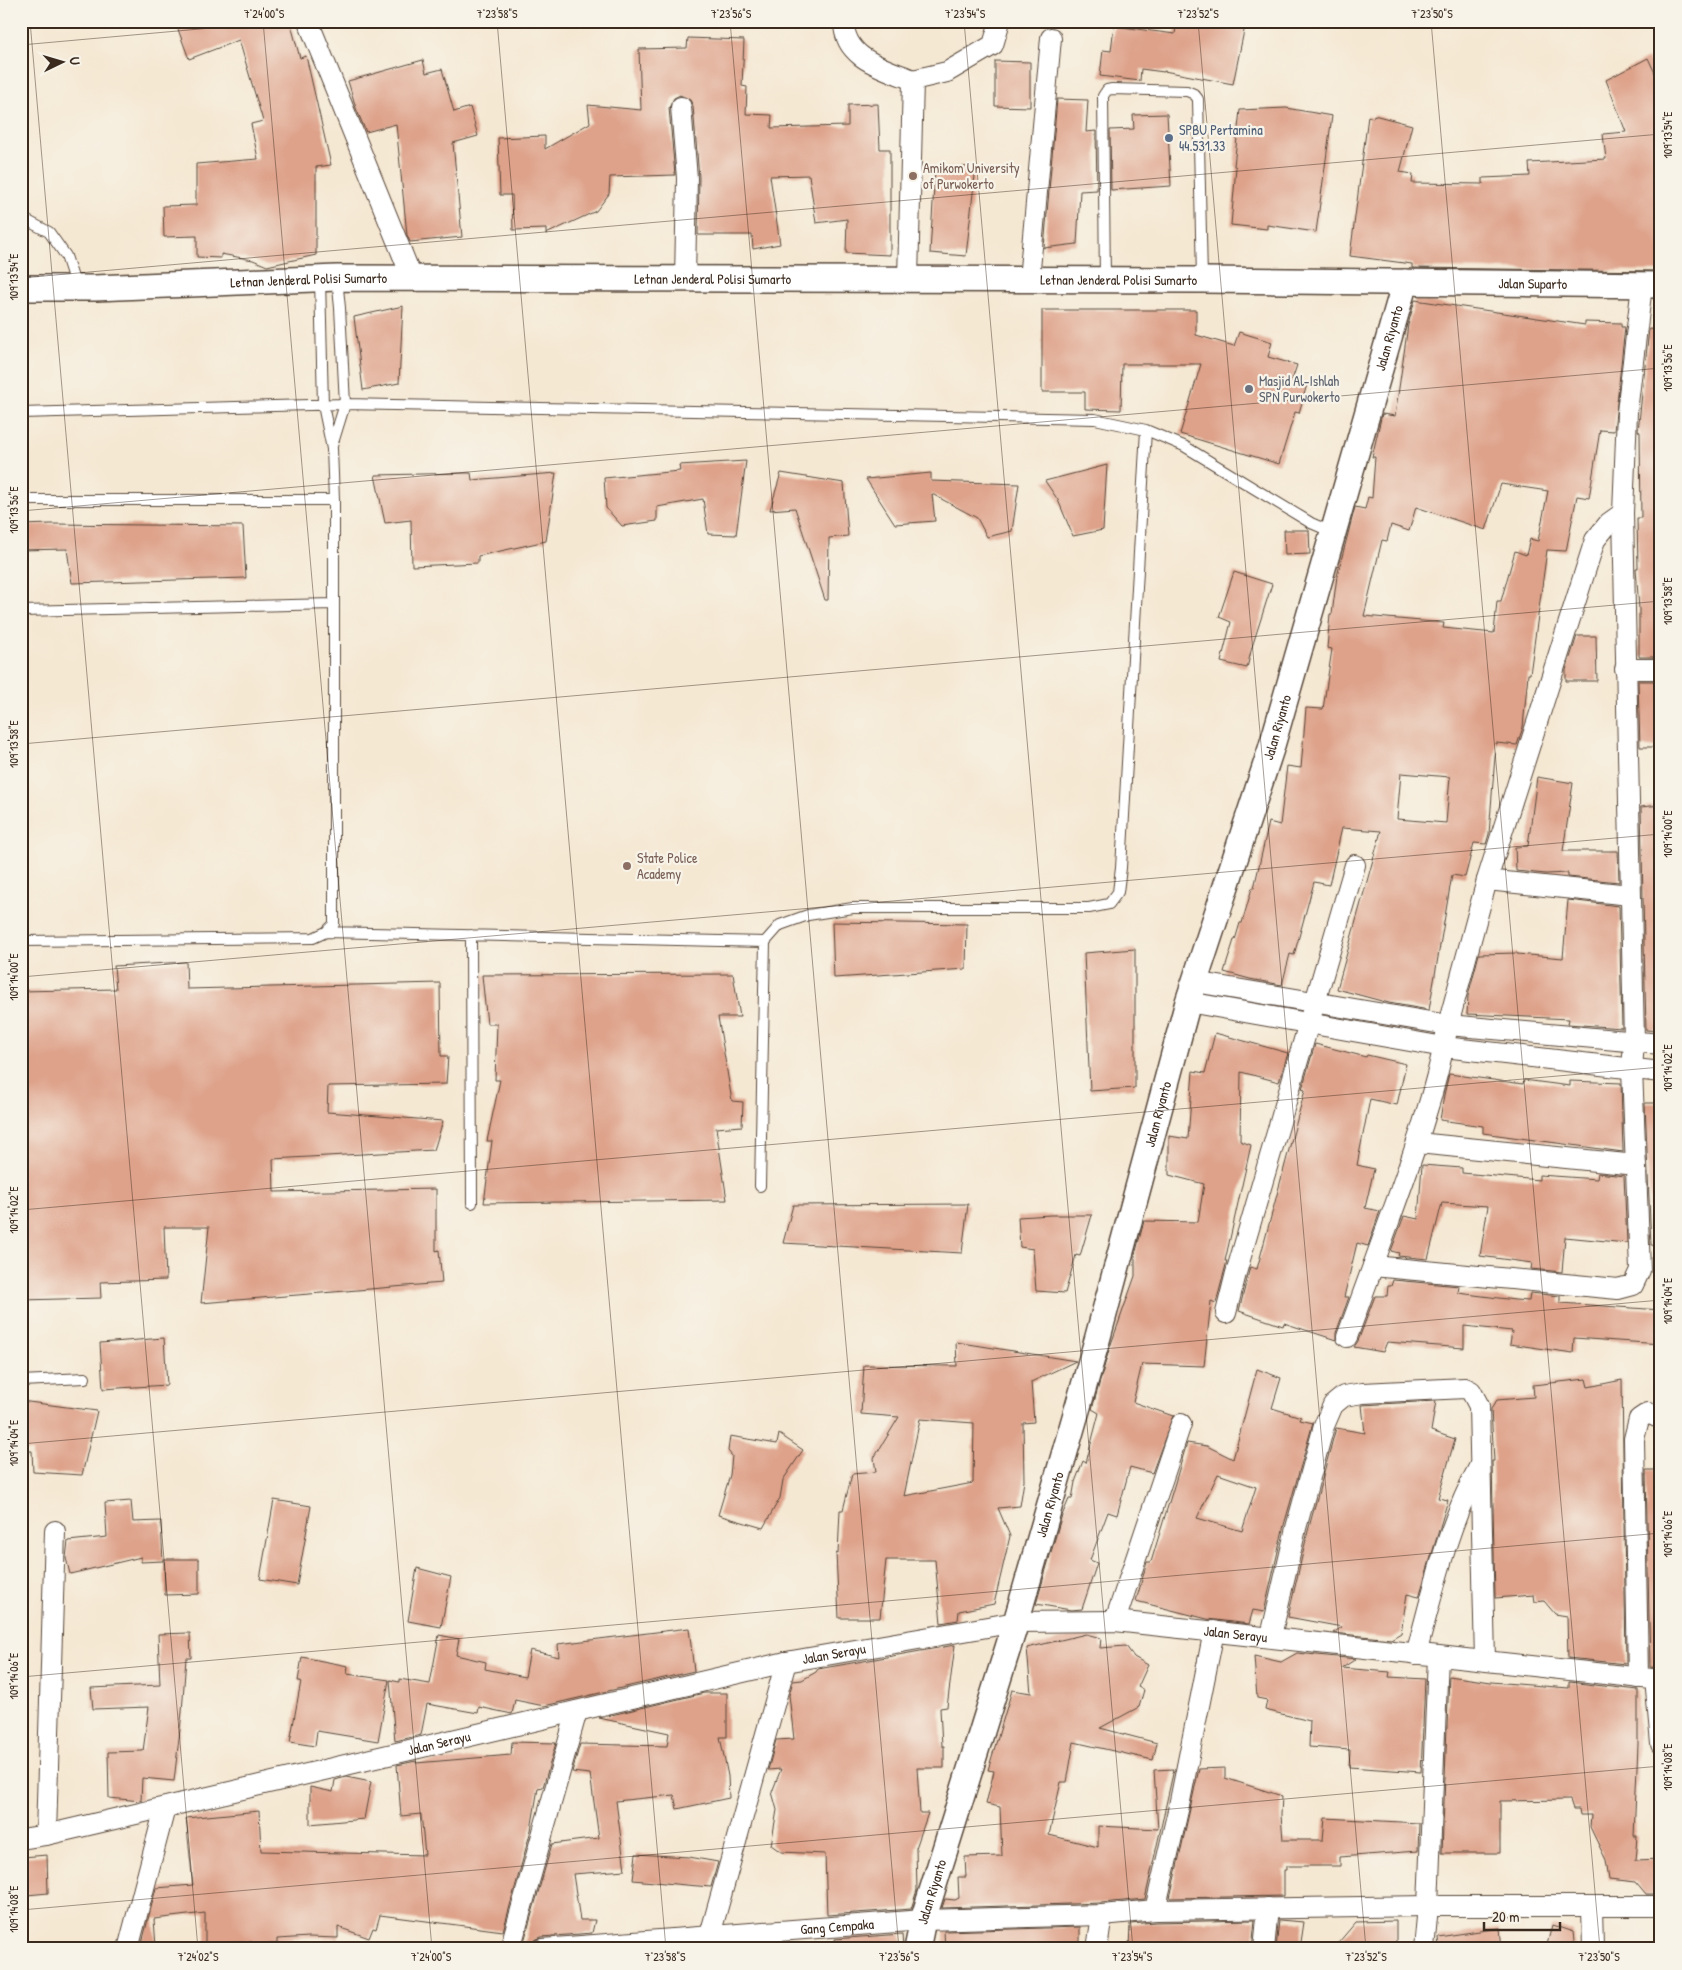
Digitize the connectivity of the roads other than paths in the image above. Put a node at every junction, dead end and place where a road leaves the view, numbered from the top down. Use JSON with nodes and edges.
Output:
{"nodes":[{"id":1,"x":308,"y":21,"type":"edge"},
{"id":2,"x":844,"y":21,"type":"edge"},
{"id":3,"x":1000,"y":21,"type":"edge"},
{"id":4,"x":1051,"y":38,"type":"dead end"},
{"id":5,"x":913,"y":80,"type":"junction"},
{"id":6,"x":681,"y":107,"type":"dead end"},
{"id":7,"x":22,"y":218,"type":"edge"},
{"id":8,"x":412,"y":278,"type":"junction"},
{"id":9,"x":328,"y":279,"type":"junction"},
{"id":10,"x":685,"y":279,"type":"junction"},
{"id":11,"x":908,"y":279,"type":"junction"},
{"id":12,"x":1029,"y":280,"type":"junction"},
{"id":13,"x":1105,"y":280,"type":"junction"},
{"id":14,"x":1202,"y":280,"type":"junction"},
{"id":15,"x":1405,"y":282,"type":"junction"},
{"id":16,"x":1651,"y":285,"type":"edge"},
{"id":17,"x":21,"y":288,"type":"edge"},
{"id":18,"x":76,"y":288,"type":"junction"},
{"id":19,"x":345,"y":404,"type":"junction"},
{"id":20,"x":323,"y":405,"type":"junction"},
{"id":21,"x":21,"y":413,"type":"edge"},
{"id":22,"x":1146,"y":430,"type":"junction"},
{"id":23,"x":332,"y":449,"type":"junction"},
{"id":24,"x":21,"y":500,"type":"edge"},
{"id":25,"x":334,"y":500,"type":"junction"},
{"id":26,"x":1623,"y":513,"type":"junction"},
{"id":27,"x":1333,"y":533,"type":"junction"},
{"id":28,"x":334,"y":604,"type":"junction"},
{"id":29,"x":21,"y":611,"type":"edge"},
{"id":30,"x":1625,"y":669,"type":"junction"},
{"id":31,"x":1661,"y":669,"type":"edge"},
{"id":32,"x":1355,"y":865,"type":"dead end"},
{"id":33,"x":1487,"y":880,"type":"junction"},
{"id":34,"x":1630,"y":895,"type":"junction"},
{"id":35,"x":326,"y":932,"type":"junction"},
{"id":36,"x":471,"y":935,"type":"junction"},
{"id":37,"x":21,"y":941,"type":"edge"},
{"id":38,"x":765,"y":942,"type":"junction"},
{"id":39,"x":1192,"y":992,"type":"junction"},
{"id":40,"x":1314,"y":1003,"type":"junction"},
{"id":41,"x":1309,"y":1023,"type":"junction"},
{"id":42,"x":1448,"y":1025,"type":"junction"},
{"id":43,"x":1634,"y":1042,"type":"junction"},
{"id":44,"x":1661,"y":1044,"type":"edge"},
{"id":45,"x":1444,"y":1047,"type":"junction"},
{"id":46,"x":1632,"y":1069,"type":"junction"},
{"id":47,"x":1661,"y":1072,"type":"edge"},
{"id":48,"x":1418,"y":1143,"type":"junction"},
{"id":49,"x":1636,"y":1165,"type":"junction"},
{"id":50,"x":760,"y":1186,"type":"dead end"},
{"id":51,"x":472,"y":1203,"type":"dead end"},
{"id":52,"x":1373,"y":1266,"type":"junction"},
{"id":53,"x":1226,"y":1313,"type":"dead end"},
{"id":54,"x":1347,"y":1338,"type":"dead end"},
{"id":55,"x":85,"y":1378,"type":"dead end"},
{"id":56,"x":21,"y":1382,"type":"edge"},
{"id":57,"x":1661,"y":1418,"type":"edge"},
{"id":58,"x":1181,"y":1424,"type":"dead end"},
{"id":59,"x":1481,"y":1463,"type":"junction"},
{"id":60,"x":55,"y":1531,"type":"dead end"},
{"id":61,"x":1115,"y":1620,"type":"junction"},
{"id":62,"x":1016,"y":1622,"type":"junction"},
{"id":63,"x":1214,"y":1631,"type":"junction"},
{"id":64,"x":1271,"y":1636,"type":"junction"},
{"id":65,"x":1416,"y":1654,"type":"junction"},
{"id":66,"x":1438,"y":1656,"type":"junction"},
{"id":67,"x":1485,"y":1660,"type":"junction"},
{"id":68,"x":786,"y":1662,"type":"junction"},
{"id":69,"x":1651,"y":1679,"type":"edge"},
{"id":70,"x":577,"y":1711,"type":"junction"},
{"id":71,"x":1661,"y":1744,"type":"edge"},
{"id":72,"x":165,"y":1808,"type":"junction"},
{"id":73,"x":46,"y":1835,"type":"junction"},
{"id":74,"x":21,"y":1839,"type":"edge"},
{"id":75,"x":1428,"y":1906,"type":"junction"},
{"id":76,"x":1592,"y":1906,"type":"junction"},
{"id":77,"x":1661,"y":1906,"type":"edge"},
{"id":78,"x":1268,"y":1908,"type":"junction"},
{"id":79,"x":1155,"y":1910,"type":"junction"},
{"id":80,"x":1102,"y":1916,"type":"junction"},
{"id":81,"x":924,"y":1920,"type":"junction"},
{"id":82,"x":710,"y":1936,"type":"junction"},
{"id":83,"x":128,"y":1949,"type":"edge"},
{"id":84,"x":510,"y":1949,"type":"edge"},
{"id":85,"x":542,"y":1949,"type":"edge"},
{"id":86,"x":917,"y":1949,"type":"edge"},
{"id":87,"x":1097,"y":1949,"type":"edge"},
{"id":88,"x":1264,"y":1949,"type":"edge"},
{"id":89,"x":1424,"y":1949,"type":"edge"},
{"id":90,"x":1594,"y":1949,"type":"edge"}],
"edges":[{"from":1,"to":8,"type":"street"},
{"from":2,"to":5,"type":"street"},
{"from":3,"to":5,"type":"street"},
{"from":4,"to":12,"type":"street"},
{"from":5,"to":11,"type":"street"},
{"from":6,"to":10,"type":"street"},
{"from":7,"to":18,"type":"lane"},
{"from":8,"to":9,"type":"street","name":"Letnan Jenderal Polisi Sumarto"},
{"from":8,"to":10,"type":"street","name":"Letnan Jenderal Polisi Sumarto"},
{"from":9,"to":18,"type":"street","name":"Letnan Jenderal Polisi Sumarto"},
{"from":9,"to":19,"type":"lane"},
{"from":9,"to":20,"type":"lane"},
{"from":10,"to":11,"type":"street","name":"Letnan Jenderal Polisi Sumarto"},
{"from":11,"to":12,"type":"street","name":"Letnan Jenderal Polisi Sumarto"},
{"from":12,"to":13,"type":"street","name":"Letnan Jenderal Polisi Sumarto"},
{"from":13,"to":14,"type":"street","name":"Letnan Jenderal Polisi Sumarto"},
{"from":13,"to":14,"type":"lane"},
{"from":14,"to":15,"type":"street","name":"Letnan Jenderal Polisi Sumarto"},
{"from":15,"to":16,"type":"street","name":"Jalan Suparto"},
{"from":15,"to":27,"type":"street","name":"Jalan Riyanto"},
{"from":16,"to":26,"type":"street"},
{"from":17,"to":18,"type":"street","name":"Letnan Jenderal Polisi Sumarto"},
{"from":19,"to":20,"type":"lane"},
{"from":19,"to":22,"type":"lane"},
{"from":19,"to":23,"type":"lane"},
{"from":20,"to":21,"type":"lane"},
{"from":20,"to":23,"type":"lane"},
{"from":22,"to":27,"type":"lane"},
{"from":22,"to":38,"type":"lane"},
{"from":23,"to":25,"type":"lane"},
{"from":24,"to":25,"type":"lane"},
{"from":25,"to":28,"type":"lane"},
{"from":26,"to":30,"type":"street"},
{"from":26,"to":33,"type":"street"},
{"from":27,"to":39,"type":"street","name":"Jalan Riyanto"},
{"from":28,"to":29,"type":"lane"},
{"from":28,"to":35,"type":"lane"},
{"from":30,"to":31,"type":"street"},
{"from":30,"to":34,"type":"street"},
{"from":32,"to":40,"type":"street"},
{"from":33,"to":34,"type":"street"},
{"from":33,"to":42,"type":"street"},
{"from":34,"to":43,"type":"street"},
{"from":35,"to":36,"type":"lane"},
{"from":35,"to":37,"type":"lane"},
{"from":36,"to":38,"type":"lane"},
{"from":36,"to":51,"type":"lane"},
{"from":38,"to":50,"type":"lane"},
{"from":39,"to":40,"type":"street"},
{"from":39,"to":41,"type":"street"},
{"from":39,"to":62,"type":"street","name":"Jalan Riyanto"},
{"from":40,"to":41,"type":"street"},
{"from":40,"to":42,"type":"street"},
{"from":41,"to":45,"type":"street"},
{"from":41,"to":53,"type":"street"},
{"from":42,"to":43,"type":"street"},
{"from":42,"to":45,"type":"street"},
{"from":43,"to":44,"type":"street"},
{"from":43,"to":46,"type":"street"},
{"from":45,"to":46,"type":"street"},
{"from":45,"to":48,"type":"street"},
{"from":46,"to":47,"type":"street"},
{"from":46,"to":49,"type":"street"},
{"from":48,"to":49,"type":"street"},
{"from":48,"to":52,"type":"street"},
{"from":49,"to":52,"type":"street"},
{"from":52,"to":54,"type":"street"},
{"from":55,"to":56,"type":"lane"},
{"from":57,"to":69,"type":"street"},
{"from":58,"to":61,"type":"street"},
{"from":59,"to":64,"type":"street"},
{"from":59,"to":65,"type":"street"},
{"from":59,"to":67,"type":"street"},
{"from":60,"to":73,"type":"street"},
{"from":61,"to":62,"type":"street","name":"Jalan Serayu"},
{"from":61,"to":63,"type":"street","name":"Jalan Serayu"},
{"from":62,"to":68,"type":"street","name":"Jalan Serayu"},
{"from":62,"to":81,"type":"street","name":"Jalan Riyanto"},
{"from":63,"to":64,"type":"street","name":"Jalan Serayu"},
{"from":63,"to":79,"type":"street"},
{"from":64,"to":65,"type":"street","name":"Jalan Serayu"},
{"from":65,"to":66,"type":"street","name":"Jalan Serayu"},
{"from":66,"to":67,"type":"street","name":"Jalan Serayu"},
{"from":66,"to":75,"type":"street"},
{"from":67,"to":69,"type":"street","name":"Jalan Serayu"},
{"from":68,"to":70,"type":"street","name":"Jalan Serayu"},
{"from":68,"to":82,"type":"street"},
{"from":69,"to":71,"type":"street"},
{"from":70,"to":72,"type":"street","name":"Jalan Serayu"},
{"from":70,"to":84,"type":"street"},
{"from":72,"to":73,"type":"street","name":"Jalan Serayu"},
{"from":72,"to":83,"type":"street"},
{"from":73,"to":74,"type":"street","name":"Jalan Serayu"},
{"from":75,"to":76,"type":"street","name":"Gang Cempaka"},
{"from":75,"to":78,"type":"street","name":"Gang Cempaka"},
{"from":75,"to":89,"type":"street"},
{"from":76,"to":77,"type":"street","name":"Gang Cempaka"},
{"from":76,"to":90,"type":"street"},
{"from":78,"to":79,"type":"street","name":"Gang Cempaka"},
{"from":78,"to":88,"type":"street"},
{"from":79,"to":80,"type":"street","name":"Gang Cempaka"},
{"from":80,"to":81,"type":"street","name":"Gang Cempaka"},
{"from":80,"to":87,"type":"street"},
{"from":81,"to":82,"type":"street","name":"Gang Cempaka"},
{"from":81,"to":86,"type":"street","name":"Jalan Riyanto"},
{"from":82,"to":85,"type":"street","name":"Gang Cempaka"}]}
